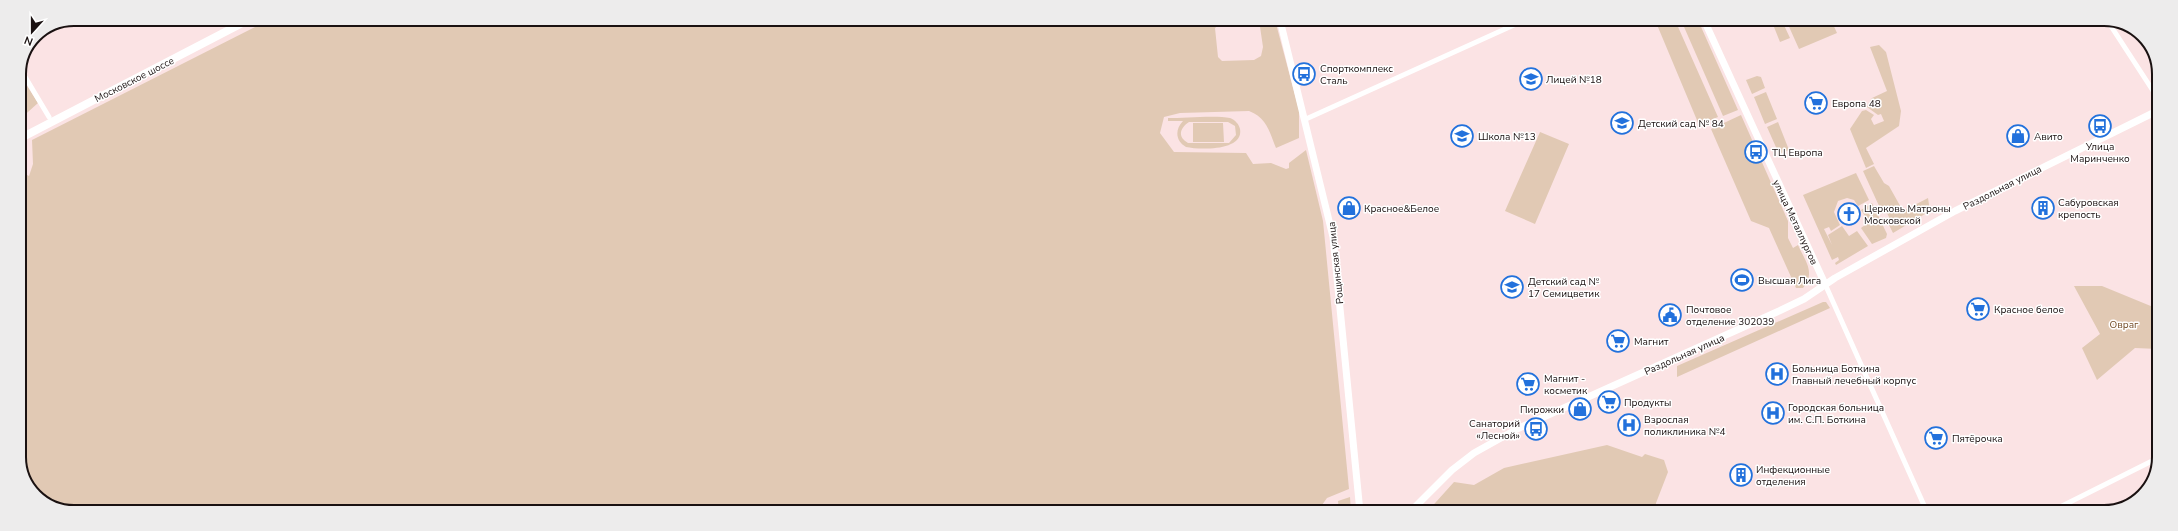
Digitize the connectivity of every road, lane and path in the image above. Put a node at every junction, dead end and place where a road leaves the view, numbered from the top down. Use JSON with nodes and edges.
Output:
{"nodes":[{"id":1,"x":225,"y":26,"type":"edge"},
{"id":2,"x":237,"y":26,"type":"edge"},
{"id":3,"x":1282,"y":26,"type":"edge"},
{"id":4,"x":1512,"y":26,"type":"edge"},
{"id":5,"x":1707,"y":26,"type":"edge"},
{"id":6,"x":2111,"y":27,"type":"edge"},
{"id":7,"x":26,"y":80,"type":"edge"},
{"id":8,"x":2152,"y":89,"type":"edge"},
{"id":9,"x":2152,"y":113,"type":"edge"},
{"id":10,"x":49,"y":117,"type":"junction"},
{"id":11,"x":1306,"y":119,"type":"junction"},
{"id":12,"x":26,"y":129,"type":"edge"},
{"id":13,"x":26,"y":135,"type":"edge"},
{"id":14,"x":1825,"y":284,"type":"junction"},
{"id":15,"x":2152,"y":461,"type":"edge"},
{"id":16,"x":1359,"y":505,"type":"edge"},
{"id":17,"x":1417,"y":505,"type":"edge"},
{"id":18,"x":1924,"y":505,"type":"edge"},
{"id":19,"x":2064,"y":505,"type":"edge"}],
"edges":[{"from":1,"to":10,"type":"main road","name":"Московское шоссе"},
{"from":2,"to":13,"type":"main road","name":"Московское шоссе"},
{"from":3,"to":11,"type":"main road","name":"Рощинская улица"},
{"from":4,"to":11,"type":"street"},
{"from":5,"to":14,"type":"main road","name":"улица Металлургов"},
{"from":6,"to":8,"type":"street"},
{"from":7,"to":10,"type":"street"},
{"from":9,"to":14,"type":"main road","name":"Раздольная улица"},
{"from":10,"to":12,"type":"main road","name":"Московское шоссе"},
{"from":11,"to":16,"type":"main road","name":"Рощинская улица"},
{"from":14,"to":17,"type":"main road","name":"Раздольная улица"},
{"from":14,"to":18,"type":"street","name":"улица Металлургов"},
{"from":15,"to":19,"type":"street"}]}
